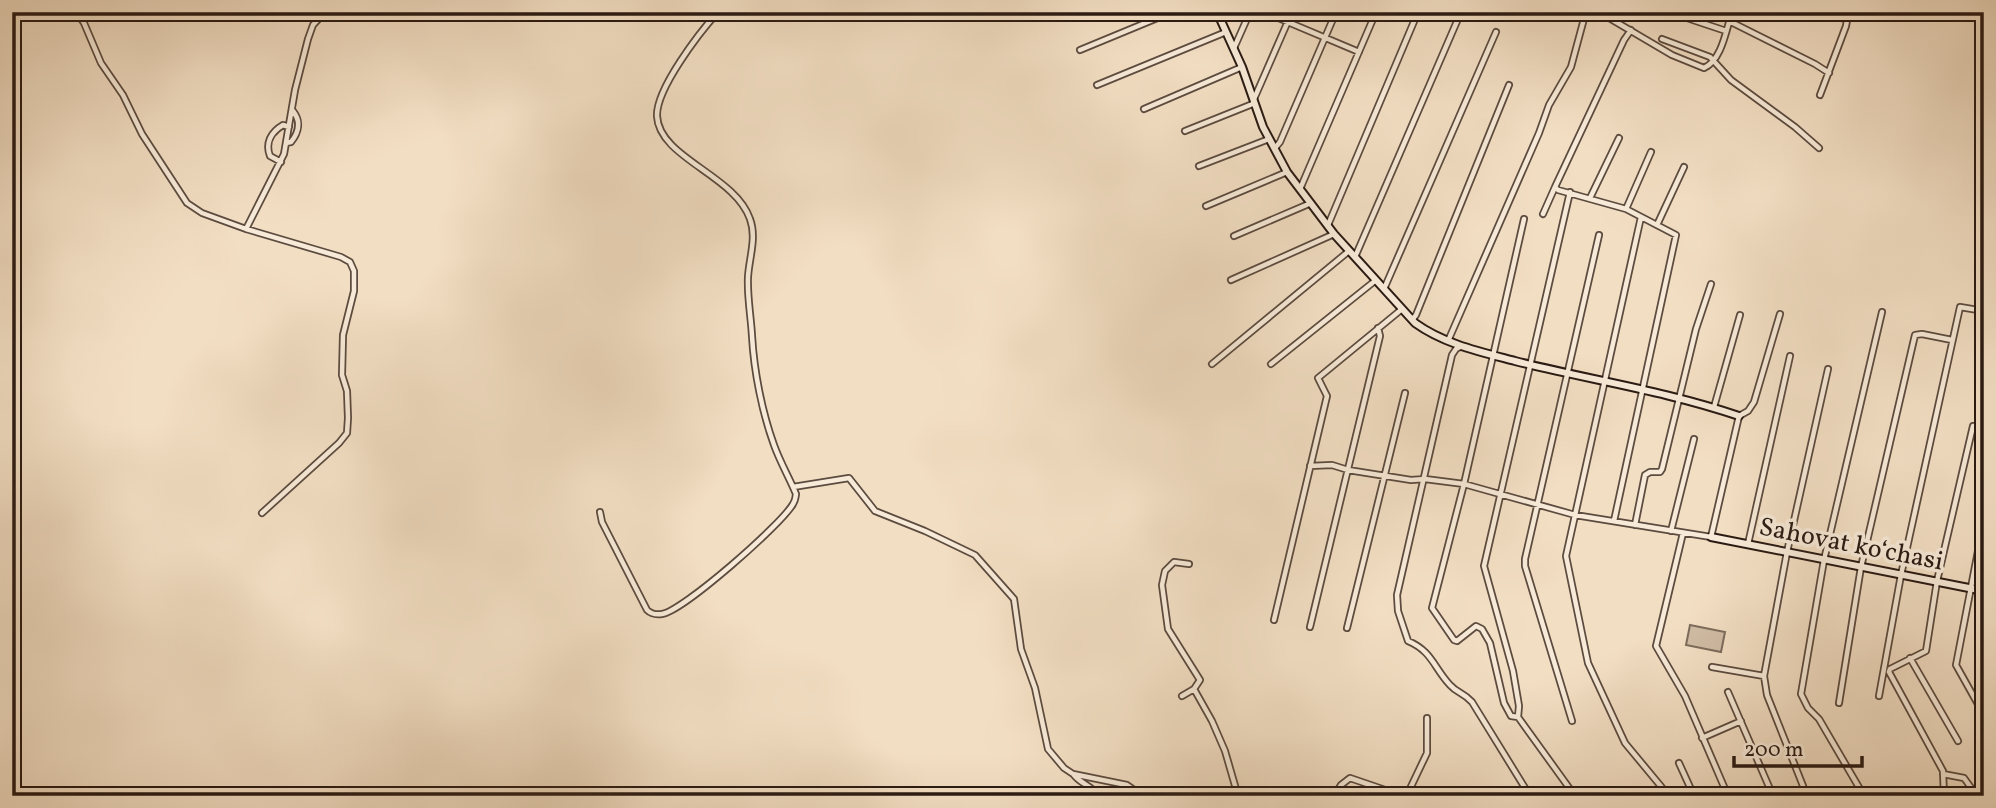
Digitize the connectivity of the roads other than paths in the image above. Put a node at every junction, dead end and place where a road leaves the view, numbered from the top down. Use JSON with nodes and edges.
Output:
{"nodes":[{"id":1,"x":76,"y":12,"type":"edge"},
{"id":2,"x":325,"y":12,"type":"edge"},
{"id":3,"x":718,"y":12,"type":"edge"},
{"id":4,"x":1172,"y":12,"type":"edge"},
{"id":5,"x":1217,"y":12,"type":"edge"},
{"id":6,"x":1250,"y":12,"type":"edge"},
{"id":7,"x":1264,"y":12,"type":"edge"},
{"id":8,"x":1292,"y":12,"type":"edge"},
{"id":9,"x":1336,"y":12,"type":"edge"},
{"id":10,"x":1376,"y":12,"type":"edge"},
{"id":11,"x":1418,"y":12,"type":"edge"},
{"id":12,"x":1461,"y":12,"type":"edge"},
{"id":13,"x":1588,"y":12,"type":"edge"},
{"id":14,"x":1599,"y":12,"type":"edge"},
{"id":15,"x":1669,"y":12,"type":"edge"},
{"id":16,"x":1732,"y":12,"type":"edge"},
{"id":17,"x":1826,"y":12,"type":"edge"},
{"id":18,"x":1729,"y":21,"type":"junction"},
{"id":19,"x":1288,"y":22,"type":"junction"},
{"id":20,"x":1631,"y":30,"type":"junction"},
{"id":21,"x":1726,"y":31,"type":"junction"},
{"id":22,"x":1226,"y":32,"type":"junction"},
{"id":23,"x":1496,"y":32,"type":"dead end"},
{"id":24,"x":1325,"y":38,"type":"junction"},
{"id":25,"x":1662,"y":39,"type":"dead end"},
{"id":26,"x":1234,"y":48,"type":"junction"},
{"id":27,"x":1080,"y":50,"type":"dead end"},
{"id":28,"x":1359,"y":52,"type":"junction"},
{"id":29,"x":1714,"y":60,"type":"junction"},
{"id":30,"x":1242,"y":67,"type":"junction"},
{"id":31,"x":1829,"y":73,"type":"junction"},
{"id":32,"x":1097,"y":85,"type":"dead end"},
{"id":33,"x":1509,"y":85,"type":"dead end"},
{"id":34,"x":1820,"y":94,"type":"dead end"},
{"id":35,"x":1255,"y":101,"type":"junction"},
{"id":36,"x":1144,"y":109,"type":"dead end"},
{"id":37,"x":292,"y":110,"type":"junction"},
{"id":38,"x":289,"y":127,"type":"junction"},
{"id":39,"x":1185,"y":131,"type":"dead end"},
{"id":40,"x":1619,"y":138,"type":"dead end"},
{"id":41,"x":1269,"y":139,"type":"junction"},
{"id":42,"x":286,"y":143,"type":"junction"},
{"id":43,"x":1819,"y":148,"type":"dead end"},
{"id":44,"x":1274,"y":149,"type":"junction"},
{"id":45,"x":1651,"y":152,"type":"dead end"},
{"id":46,"x":281,"y":162,"type":"junction"},
{"id":47,"x":1199,"y":166,"type":"dead end"},
{"id":48,"x":1684,"y":167,"type":"dead end"},
{"id":49,"x":1287,"y":172,"type":"junction"},
{"id":50,"x":1555,"y":187,"type":"junction"},
{"id":51,"x":1300,"y":189,"type":"junction"},
{"id":52,"x":1570,"y":192,"type":"junction"},
{"id":53,"x":1590,"y":198,"type":"junction"},
{"id":54,"x":1311,"y":203,"type":"junction"},
{"id":55,"x":1206,"y":206,"type":"dead end"},
{"id":56,"x":1626,"y":209,"type":"junction"},
{"id":57,"x":1544,"y":214,"type":"dead end"},
{"id":58,"x":1641,"y":217,"type":"junction"},
{"id":59,"x":1524,"y":219,"type":"dead end"},
{"id":60,"x":1328,"y":225,"type":"junction"},
{"id":61,"x":1657,"y":225,"type":"junction"},
{"id":62,"x":246,"y":229,"type":"junction"},
{"id":63,"x":1334,"y":234,"type":"junction"},
{"id":64,"x":1599,"y":234,"type":"dead end"},
{"id":65,"x":1234,"y":236,"type":"dead end"},
{"id":66,"x":1349,"y":251,"type":"junction"},
{"id":67,"x":1355,"y":257,"type":"junction"},
{"id":68,"x":1231,"y":280,"type":"dead end"},
{"id":69,"x":1376,"y":280,"type":"junction"},
{"id":70,"x":1711,"y":284,"type":"dead end"},
{"id":71,"x":1384,"y":289,"type":"junction"},
{"id":72,"x":1402,"y":309,"type":"junction"},
{"id":73,"x":1984,"y":311,"type":"edge"},
{"id":74,"x":1882,"y":312,"type":"dead end"},
{"id":75,"x":1780,"y":314,"type":"dead end"},
{"id":76,"x":1740,"y":315,"type":"dead end"},
{"id":77,"x":1411,"y":321,"type":"junction"},
{"id":78,"x":1378,"y":328,"type":"junction"},
{"id":79,"x":1952,"y":340,"type":"junction"},
{"id":80,"x":1448,"y":341,"type":"junction"},
{"id":81,"x":1462,"y":346,"type":"junction"},
{"id":82,"x":1493,"y":355,"type":"junction"},
{"id":83,"x":1790,"y":356,"type":"dead end"},
{"id":84,"x":1212,"y":364,"type":"dead end"},
{"id":85,"x":1271,"y":364,"type":"dead end"},
{"id":86,"x":1530,"y":365,"type":"junction"},
{"id":87,"x":1828,"y":369,"type":"dead end"},
{"id":88,"x":1567,"y":373,"type":"junction"},
{"id":89,"x":1605,"y":381,"type":"junction"},
{"id":90,"x":1643,"y":389,"type":"junction"},
{"id":91,"x":1405,"y":393,"type":"dead end"},
{"id":92,"x":1679,"y":397,"type":"junction"},
{"id":93,"x":1714,"y":407,"type":"junction"},
{"id":94,"x":1739,"y":415,"type":"junction"},
{"id":95,"x":1973,"y":426,"type":"dead end"},
{"id":96,"x":1694,"y":439,"type":"dead end"},
{"id":97,"x":1310,"y":466,"type":"junction"},
{"id":98,"x":1348,"y":470,"type":"junction"},
{"id":99,"x":1385,"y":476,"type":"junction"},
{"id":100,"x":1424,"y":479,"type":"junction"},
{"id":101,"x":1464,"y":484,"type":"junction"},
{"id":102,"x":793,"y":487,"type":"junction"},
{"id":103,"x":1501,"y":495,"type":"junction"},
{"id":104,"x":1538,"y":505,"type":"junction"},
{"id":105,"x":600,"y":512,"type":"dead end"},
{"id":106,"x":262,"y":513,"type":"dead end"},
{"id":107,"x":1575,"y":515,"type":"junction"},
{"id":108,"x":1984,"y":520,"type":"edge"},
{"id":109,"x":1614,"y":522,"type":"junction"},
{"id":110,"x":1635,"y":525,"type":"junction"},
{"id":111,"x":1671,"y":531,"type":"junction"},
{"id":112,"x":1683,"y":533,"type":"junction"},
{"id":113,"x":1711,"y":537,"type":"junction"},
{"id":114,"x":1748,"y":544,"type":"junction"},
{"id":115,"x":1787,"y":552,"type":"junction"},
{"id":116,"x":1824,"y":559,"type":"junction"},
{"id":117,"x":1189,"y":564,"type":"dead end"},
{"id":118,"x":1861,"y":567,"type":"junction"},
{"id":119,"x":1901,"y":575,"type":"junction"},
{"id":120,"x":1937,"y":581,"type":"junction"},
{"id":121,"x":1970,"y":589,"type":"junction"},
{"id":122,"x":1984,"y":591,"type":"edge"},
{"id":123,"x":1274,"y":620,"type":"dead end"},
{"id":124,"x":1310,"y":627,"type":"dead end"},
{"id":125,"x":1347,"y":628,"type":"dead end"},
{"id":126,"x":1910,"y":657,"type":"junction"},
{"id":127,"x":1712,"y":667,"type":"dead end"},
{"id":128,"x":1764,"y":676,"type":"junction"},
{"id":129,"x":1194,"y":689,"type":"junction"},
{"id":130,"x":1728,"y":692,"type":"dead end"},
{"id":131,"x":1182,"y":696,"type":"dead end"},
{"id":132,"x":1879,"y":696,"type":"dead end"},
{"id":133,"x":1839,"y":702,"type":"dead end"},
{"id":134,"x":1984,"y":715,"type":"edge"},
{"id":135,"x":1518,"y":717,"type":"junction"},
{"id":136,"x":1427,"y":718,"type":"dead end"},
{"id":137,"x":1572,"y":721,"type":"dead end"},
{"id":138,"x":1741,"y":721,"type":"junction"},
{"id":139,"x":1702,"y":738,"type":"junction"},
{"id":140,"x":1958,"y":741,"type":"dead end"},
{"id":141,"x":1679,"y":763,"type":"dead end"},
{"id":142,"x":1073,"y":774,"type":"junction"},
{"id":143,"x":1943,"y":774,"type":"junction"},
{"id":144,"x":1770,"y":789,"type":"junction"},
{"id":145,"x":1389,"y":794,"type":"edge"},
{"id":146,"x":1408,"y":795,"type":"edge"},
{"id":147,"x":1099,"y":796,"type":"edge"},
{"id":148,"x":1143,"y":796,"type":"edge"},
{"id":149,"x":1238,"y":796,"type":"edge"},
{"id":150,"x":1334,"y":796,"type":"edge"},
{"id":151,"x":1530,"y":796,"type":"edge"},
{"id":152,"x":1575,"y":796,"type":"edge"},
{"id":153,"x":1663,"y":796,"type":"edge"},
{"id":154,"x":1695,"y":796,"type":"edge"},
{"id":155,"x":1728,"y":796,"type":"edge"},
{"id":156,"x":1755,"y":796,"type":"edge"},
{"id":157,"x":1773,"y":796,"type":"edge"},
{"id":158,"x":1807,"y":796,"type":"edge"},
{"id":159,"x":1864,"y":796,"type":"edge"},
{"id":160,"x":1944,"y":796,"type":"edge"},
{"id":161,"x":1978,"y":796,"type":"edge"}],
"edges":[{"from":1,"to":62,"type":"street"},
{"from":2,"to":37,"type":"street"},
{"from":3,"to":102,"type":"street"},
{"from":4,"to":27,"type":"street"},
{"from":5,"to":22,"type":"street"},
{"from":6,"to":26,"type":"street"},
{"from":7,"to":19,"type":"street"},
{"from":8,"to":19,"type":"street"},
{"from":9,"to":24,"type":"street"},
{"from":10,"to":28,"type":"street"},
{"from":11,"to":60,"type":"street"},
{"from":12,"to":67,"type":"street"},
{"from":13,"to":80,"type":"street"},
{"from":14,"to":20,"type":"street"},
{"from":15,"to":21,"type":"street"},
{"from":16,"to":18,"type":"street"},
{"from":17,"to":31,"type":"street"},
{"from":18,"to":21,"type":"street"},
{"from":18,"to":31,"type":"street"},
{"from":19,"to":24,"type":"street"},
{"from":19,"to":35,"type":"street"},
{"from":20,"to":29,"type":"street"},
{"from":20,"to":50,"type":"street"},
{"from":21,"to":29,"type":"street"},
{"from":22,"to":26,"type":"street"},
{"from":22,"to":32,"type":"street"},
{"from":23,"to":71,"type":"street"},
{"from":24,"to":28,"type":"street"},
{"from":24,"to":44,"type":"street"},
{"from":25,"to":29,"type":"street"},
{"from":26,"to":30,"type":"street"},
{"from":28,"to":51,"type":"street"},
{"from":29,"to":43,"type":"street"},
{"from":30,"to":35,"type":"street"},
{"from":30,"to":36,"type":"street"},
{"from":31,"to":34,"type":"street"},
{"from":33,"to":77,"type":"street"},
{"from":35,"to":39,"type":"street"},
{"from":35,"to":41,"type":"street"},
{"from":37,"to":38,"type":"street"},
{"from":37,"to":42,"type":"street"},
{"from":38,"to":42,"type":"street"},
{"from":38,"to":46,"type":"street"},
{"from":40,"to":53,"type":"street"},
{"from":41,"to":44,"type":"street"},
{"from":41,"to":47,"type":"street"},
{"from":42,"to":46,"type":"street"},
{"from":44,"to":49,"type":"street"},
{"from":45,"to":56,"type":"street"},
{"from":46,"to":62,"type":"street"},
{"from":48,"to":61,"type":"street"},
{"from":49,"to":51,"type":"street"},
{"from":49,"to":55,"type":"street"},
{"from":50,"to":52,"type":"street"},
{"from":50,"to":57,"type":"street"},
{"from":51,"to":54,"type":"street"},
{"from":52,"to":53,"type":"street"},
{"from":52,"to":86,"type":"street"},
{"from":53,"to":56,"type":"street"},
{"from":54,"to":60,"type":"street"},
{"from":54,"to":65,"type":"street"},
{"from":56,"to":58,"type":"street"},
{"from":58,"to":61,"type":"street"},
{"from":58,"to":89,"type":"street"},
{"from":59,"to":82,"type":"street"},
{"from":60,"to":63,"type":"street"},
{"from":61,"to":90,"type":"street"},
{"from":62,"to":106,"type":"street"},
{"from":63,"to":66,"type":"street"},
{"from":63,"to":68,"type":"street"},
{"from":64,"to":88,"type":"street"},
{"from":66,"to":67,"type":"street"},
{"from":66,"to":84,"type":"street"},
{"from":67,"to":69,"type":"street"},
{"from":69,"to":71,"type":"street"},
{"from":69,"to":85,"type":"street"},
{"from":70,"to":92,"type":"street"},
{"from":71,"to":72,"type":"street"},
{"from":72,"to":77,"type":"street"},
{"from":72,"to":78,"type":"street"},
{"from":73,"to":79,"type":"street"},
{"from":74,"to":116,"type":"street"},
{"from":75,"to":94,"type":"street"},
{"from":76,"to":93,"type":"street"},
{"from":77,"to":80,"type":"street"},
{"from":78,"to":97,"type":"street"},
{"from":78,"to":98,"type":"street"},
{"from":79,"to":118,"type":"street"},
{"from":79,"to":119,"type":"street"},
{"from":80,"to":81,"type":"street"},
{"from":81,"to":82,"type":"street"},
{"from":81,"to":100,"type":"street"},
{"from":82,"to":86,"type":"street"},
{"from":82,"to":101,"type":"street"},
{"from":83,"to":114,"type":"street"},
{"from":86,"to":88,"type":"street"},
{"from":86,"to":103,"type":"street"},
{"from":87,"to":115,"type":"street"},
{"from":88,"to":89,"type":"street"},
{"from":88,"to":104,"type":"street"},
{"from":89,"to":90,"type":"street"},
{"from":89,"to":107,"type":"street"},
{"from":90,"to":92,"type":"street"},
{"from":90,"to":109,"type":"street"},
{"from":91,"to":99,"type":"street"},
{"from":92,"to":93,"type":"street"},
{"from":92,"to":110,"type":"street"},
{"from":93,"to":94,"type":"street"},
{"from":94,"to":113,"type":"street"},
{"from":95,"to":120,"type":"street"},
{"from":96,"to":111,"type":"street"},
{"from":97,"to":98,"type":"street"},
{"from":97,"to":123,"type":"street"},
{"from":98,"to":99,"type":"street"},
{"from":98,"to":124,"type":"street"},
{"from":99,"to":100,"type":"street"},
{"from":99,"to":125,"type":"street"},
{"from":100,"to":101,"type":"street"},
{"from":100,"to":151,"type":"street"},
{"from":101,"to":103,"type":"street"},
{"from":101,"to":135,"type":"street"},
{"from":102,"to":105,"type":"street"},
{"from":102,"to":142,"type":"street"},
{"from":103,"to":104,"type":"street"},
{"from":103,"to":135,"type":"street"},
{"from":104,"to":107,"type":"street"},
{"from":104,"to":137,"type":"street"},
{"from":107,"to":109,"type":"street"},
{"from":107,"to":153,"type":"street"},
{"from":108,"to":121,"type":"street"},
{"from":109,"to":110,"type":"street"},
{"from":110,"to":111,"type":"street"},
{"from":111,"to":112,"type":"street"},
{"from":112,"to":113,"type":"street"},
{"from":112,"to":139,"type":"street"},
{"from":113,"to":114,"type":"street","name":"Sahovat koʻchasi"},
{"from":114,"to":115,"type":"street","name":"Sahovat koʻchasi"},
{"from":115,"to":116,"type":"street","name":"Sahovat koʻchasi"},
{"from":115,"to":128,"type":"street"},
{"from":116,"to":118,"type":"street","name":"Sahovat koʻchasi"},
{"from":116,"to":159,"type":"street"},
{"from":117,"to":129,"type":"street"},
{"from":118,"to":119,"type":"street","name":"Sahovat koʻchasi"},
{"from":118,"to":133,"type":"street"},
{"from":119,"to":120,"type":"street","name":"Sahovat koʻchasi"},
{"from":119,"to":132,"type":"street"},
{"from":120,"to":121,"type":"street","name":"Sahovat koʻchasi"},
{"from":120,"to":126,"type":"street"},
{"from":121,"to":122,"type":"street","name":"Sahovat koʻchasi"},
{"from":121,"to":134,"type":"street"},
{"from":126,"to":140,"type":"street"},
{"from":126,"to":143,"type":"street"},
{"from":127,"to":128,"type":"street"},
{"from":128,"to":158,"type":"street"},
{"from":129,"to":131,"type":"street"},
{"from":129,"to":149,"type":"street"},
{"from":130,"to":138,"type":"street"},
{"from":135,"to":152,"type":"street"},
{"from":136,"to":146,"type":"street"},
{"from":138,"to":139,"type":"street"},
{"from":138,"to":144,"type":"street"},
{"from":139,"to":155,"type":"street"},
{"from":141,"to":154,"type":"street"},
{"from":142,"to":147,"type":"street"},
{"from":142,"to":148,"type":"street"},
{"from":143,"to":160,"type":"street"},
{"from":143,"to":161,"type":"street"},
{"from":144,"to":156,"type":"street"},
{"from":144,"to":157,"type":"street"},
{"from":145,"to":146,"type":"street"},
{"from":145,"to":150,"type":"street"}]}
